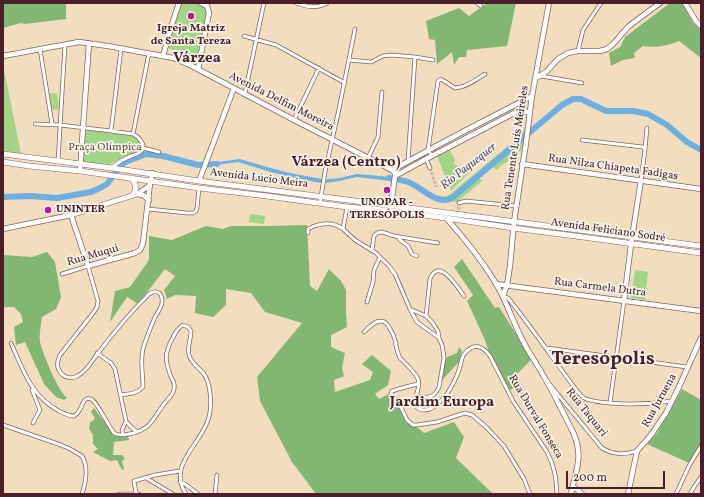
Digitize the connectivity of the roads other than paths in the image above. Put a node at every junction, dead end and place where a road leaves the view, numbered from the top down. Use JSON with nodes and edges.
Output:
{"nodes":[{"id":1,"x":179,"y":3,"type":"edge"},
{"id":2,"x":201,"y":3,"type":"edge"},
{"id":3,"x":264,"y":3,"type":"edge"},
{"id":4,"x":296,"y":3,"type":"edge"},
{"id":5,"x":327,"y":3,"type":"edge"},
{"id":6,"x":477,"y":3,"type":"edge"},
{"id":7,"x":549,"y":3,"type":"edge"},
{"id":8,"x":601,"y":3,"type":"edge"},
{"id":9,"x":660,"y":3,"type":"edge"},
{"id":10,"x":685,"y":3,"type":"edge"},
{"id":11,"x":481,"y":6,"type":"dead end"},
{"id":12,"x":701,"y":26,"type":"edge"},
{"id":13,"x":355,"y":29,"type":"dead end"},
{"id":14,"x":244,"y":36,"type":"dead end"},
{"id":15,"x":257,"y":40,"type":"junction"},
{"id":16,"x":89,"y":43,"type":"junction"},
{"id":17,"x":65,"y":44,"type":"junction"},
{"id":18,"x":40,"y":49,"type":"junction"},
{"id":19,"x":121,"y":49,"type":"junction"},
{"id":20,"x":578,"y":50,"type":"junction"},
{"id":21,"x":149,"y":54,"type":"junction"},
{"id":22,"x":3,"y":56,"type":"edge"},
{"id":23,"x":164,"y":56,"type":"junction"},
{"id":24,"x":416,"y":57,"type":"junction"},
{"id":25,"x":349,"y":60,"type":"junction"},
{"id":26,"x":433,"y":60,"type":"dead end"},
{"id":27,"x":319,"y":68,"type":"junction"},
{"id":28,"x":198,"y":69,"type":"junction"},
{"id":29,"x":486,"y":74,"type":"dead end"},
{"id":30,"x":538,"y":77,"type":"junction"},
{"id":31,"x":344,"y":83,"type":"junction"},
{"id":32,"x":582,"y":83,"type":"dead end"},
{"id":33,"x":234,"y":88,"type":"junction"},
{"id":34,"x":382,"y":92,"type":"dead end"},
{"id":35,"x":245,"y":93,"type":"junction"},
{"id":36,"x":532,"y":96,"type":"junction"},
{"id":37,"x":530,"y":113,"type":"junction"},
{"id":38,"x":294,"y":120,"type":"junction"},
{"id":39,"x":35,"y":124,"type":"dead end"},
{"id":40,"x":52,"y":124,"type":"junction"},
{"id":41,"x":60,"y":125,"type":"junction"},
{"id":42,"x":83,"y":128,"type":"junction"},
{"id":43,"x":647,"y":128,"type":"dead end"},
{"id":44,"x":111,"y":131,"type":"junction"},
{"id":45,"x":133,"y":134,"type":"junction"},
{"id":46,"x":455,"y":136,"type":"junction"},
{"id":47,"x":332,"y":139,"type":"junction"},
{"id":48,"x":582,"y":140,"type":"dead end"},
{"id":49,"x":458,"y":143,"type":"junction"},
{"id":50,"x":143,"y":148,"type":"junction"},
{"id":51,"x":645,"y":149,"type":"junction"},
{"id":52,"x":428,"y":150,"type":"junction"},
{"id":53,"x":159,"y":152,"type":"dead end"},
{"id":54,"x":3,"y":154,"type":"edge"},
{"id":55,"x":432,"y":156,"type":"junction"},
{"id":56,"x":368,"y":158,"type":"junction"},
{"id":57,"x":426,"y":159,"type":"junction"},
{"id":58,"x":58,"y":161,"type":"junction"},
{"id":59,"x":408,"y":161,"type":"junction"},
{"id":60,"x":3,"y":162,"type":"edge"},
{"id":61,"x":80,"y":164,"type":"junction"},
{"id":62,"x":522,"y":164,"type":"junction"},
{"id":63,"x":398,"y":166,"type":"junction"},
{"id":64,"x":113,"y":168,"type":"junction"},
{"id":65,"x":430,"y":168,"type":"tunnel mouth"},
{"id":66,"x":392,"y":170,"type":"junction"},
{"id":67,"x":80,"y":171,"type":"junction"},
{"id":68,"x":401,"y":172,"type":"junction"},
{"id":69,"x":152,"y":173,"type":"junction"},
{"id":70,"x":131,"y":178,"type":"junction"},
{"id":71,"x":395,"y":179,"type":"junction"},
{"id":72,"x":640,"y":180,"type":"junction"},
{"id":73,"x":199,"y":181,"type":"junction"},
{"id":74,"x":151,"y":182,"type":"junction"},
{"id":75,"x":199,"y":188,"type":"junction"},
{"id":76,"x":701,"y":189,"type":"edge"},
{"id":77,"x":135,"y":195,"type":"junction"},
{"id":78,"x":321,"y":197,"type":"junction"},
{"id":79,"x":149,"y":200,"type":"junction"},
{"id":80,"x":320,"y":203,"type":"junction"},
{"id":81,"x":459,"y":203,"type":"dead end"},
{"id":82,"x":391,"y":205,"type":"junction"},
{"id":83,"x":516,"y":206,"type":"junction"},
{"id":84,"x":347,"y":207,"type":"junction"},
{"id":85,"x":148,"y":209,"type":"junction"},
{"id":86,"x":72,"y":215,"type":"junction"},
{"id":87,"x":446,"y":218,"type":"junction"},
{"id":88,"x":514,"y":222,"type":"junction"},
{"id":89,"x":513,"y":228,"type":"junction"},
{"id":90,"x":3,"y":229,"type":"edge"},
{"id":91,"x":343,"y":229,"type":"junction"},
{"id":92,"x":568,"y":232,"type":"junction"},
{"id":93,"x":308,"y":233,"type":"dead end"},
{"id":94,"x":398,"y":237,"type":"junction"},
{"id":95,"x":632,"y":237,"type":"junction"},
{"id":96,"x":438,"y":243,"type":"dead end"},
{"id":97,"x":631,"y":244,"type":"junction"},
{"id":98,"x":701,"y":246,"type":"edge"},
{"id":99,"x":372,"y":250,"type":"junction"},
{"id":100,"x":701,"y":253,"type":"edge"},
{"id":101,"x":417,"y":256,"type":"dead end"},
{"id":102,"x":380,"y":257,"type":"junction"},
{"id":103,"x":88,"y":266,"type":"junction"},
{"id":104,"x":62,"y":274,"type":"dead end"},
{"id":105,"x":496,"y":284,"type":"junction"},
{"id":106,"x":507,"y":285,"type":"junction"},
{"id":107,"x":464,"y":296,"type":"dead end"},
{"id":108,"x":503,"y":298,"type":"junction"},
{"id":109,"x":624,"y":300,"type":"junction"},
{"id":110,"x":367,"y":302,"type":"dead end"},
{"id":111,"x":410,"y":309,"type":"junction"},
{"id":112,"x":701,"y":311,"type":"edge"},
{"id":113,"x":426,"y":316,"type":"junction"},
{"id":114,"x":364,"y":332,"type":"dead end"},
{"id":115,"x":439,"y":338,"type":"junction"},
{"id":116,"x":701,"y":338,"type":"edge"},
{"id":117,"x":11,"y":343,"type":"dead end"},
{"id":118,"x":547,"y":348,"type":"junction"},
{"id":119,"x":97,"y":353,"type":"junction"},
{"id":120,"x":617,"y":358,"type":"junction"},
{"id":121,"x":687,"y":367,"type":"junction"},
{"id":122,"x":546,"y":381,"type":"junction"},
{"id":123,"x":418,"y":384,"type":"junction"},
{"id":124,"x":30,"y":385,"type":"junction"},
{"id":125,"x":120,"y":395,"type":"junction"},
{"id":126,"x":416,"y":396,"type":"junction"},
{"id":127,"x":672,"y":401,"type":"junction"},
{"id":128,"x":610,"y":403,"type":"junction"},
{"id":129,"x":126,"y":421,"type":"junction"},
{"id":130,"x":33,"y":423,"type":"dead end"},
{"id":131,"x":3,"y":425,"type":"edge"},
{"id":132,"x":137,"y":432,"type":"junction"},
{"id":133,"x":123,"y":435,"type":"junction"},
{"id":134,"x":701,"y":446,"type":"edge"},
{"id":135,"x":637,"y":451,"type":"junction"},
{"id":136,"x":180,"y":471,"type":"junction"},
{"id":137,"x":217,"y":475,"type":"dead end"},
{"id":138,"x":701,"y":477,"type":"edge"},
{"id":139,"x":146,"y":478,"type":"junction"},
{"id":140,"x":180,"y":482,"type":"junction"},
{"id":141,"x":572,"y":487,"type":"junction"},
{"id":142,"x":82,"y":494,"type":"edge"},
{"id":143,"x":119,"y":494,"type":"edge"},
{"id":144,"x":136,"y":494,"type":"edge"},
{"id":145,"x":139,"y":494,"type":"edge"},
{"id":146,"x":173,"y":494,"type":"edge"},
{"id":147,"x":186,"y":494,"type":"edge"},
{"id":148,"x":198,"y":494,"type":"edge"},
{"id":149,"x":215,"y":494,"type":"edge"},
{"id":150,"x":530,"y":494,"type":"edge"},
{"id":151,"x":557,"y":494,"type":"edge"},
{"id":152,"x":571,"y":494,"type":"edge"},
{"id":153,"x":582,"y":494,"type":"edge"},
{"id":154,"x":628,"y":494,"type":"edge"},
{"id":155,"x":676,"y":494,"type":"edge"},
{"id":156,"x":690,"y":494,"type":"edge"}],
"edges":[{"from":1,"to":23,"type":"main road"},
{"from":2,"to":28,"type":"main road"},
{"from":3,"to":15,"type":"street"},
{"from":4,"to":5,"type":"street"},
{"from":6,"to":11,"type":"street"},
{"from":7,"to":30,"type":"main road","name":"Rua Tenente Luís Meireles"},
{"from":8,"to":20,"type":"street"},
{"from":9,"to":20,"type":"main road"},
{"from":10,"to":12,"type":"main road"},
{"from":13,"to":25,"type":"street"},
{"from":14,"to":15,"type":"street"},
{"from":15,"to":27,"type":"street"},
{"from":15,"to":35,"type":"street"},
{"from":16,"to":17,"type":"main road","name":"Avenida Delfim Moreira"},
{"from":16,"to":19,"type":"main road","name":"Avenida Delfim Moreira"},
{"from":16,"to":42,"type":"main road"},
{"from":17,"to":18,"type":"main road","name":"Avenida Delfim Moreira"},
{"from":17,"to":41,"type":"street"},
{"from":18,"to":22,"type":"main road","name":"Avenida Delfim Moreira"},
{"from":18,"to":40,"type":"street"},
{"from":19,"to":21,"type":"main road","name":"Avenida Delfim Moreira"},
{"from":19,"to":44,"type":"street"},
{"from":20,"to":30,"type":"main road"},
{"from":21,"to":23,"type":"main road","name":"Avenida Delfim Moreira"},
{"from":21,"to":45,"type":"street"},
{"from":23,"to":28,"type":"main road","name":"Avenida Delfim Moreira"},
{"from":24,"to":25,"type":"street"},
{"from":24,"to":26,"type":"street"},
{"from":24,"to":59,"type":"street"},
{"from":25,"to":31,"type":"street"},
{"from":27,"to":31,"type":"street"},
{"from":27,"to":38,"type":"street"},
{"from":28,"to":33,"type":"main road","name":"Avenida Delfim Moreira"},
{"from":29,"to":52,"type":"street"},
{"from":30,"to":32,"type":"street"},
{"from":30,"to":36,"type":"main road","name":"Rua Tenente Luís Meireles"},
{"from":31,"to":47,"type":"street"},
{"from":33,"to":35,"type":"main road","name":"Avenida Delfim Moreira"},
{"from":33,"to":73,"type":"main road"},
{"from":34,"to":56,"type":"street"},
{"from":35,"to":38,"type":"main road","name":"Avenida Delfim Moreira"},
{"from":36,"to":37,"type":"main road","name":"Rua Tenente Luís Meireles"},
{"from":36,"to":46,"type":"main road"},
{"from":37,"to":49,"type":"main road"},
{"from":37,"to":62,"type":"main road","name":"Rua Tenente Luís Meireles"},
{"from":38,"to":47,"type":"main road","name":"Avenida Delfim Moreira"},
{"from":39,"to":40,"type":"street"},
{"from":40,"to":41,"type":"street"},
{"from":41,"to":42,"type":"street"},
{"from":41,"to":58,"type":"street"},
{"from":42,"to":44,"type":"street"},
{"from":42,"to":61,"type":"main road"},
{"from":43,"to":51,"type":"street"},
{"from":44,"to":45,"type":"street"},
{"from":45,"to":50,"type":"street"},
{"from":46,"to":49,"type":"main road"},
{"from":46,"to":52,"type":"main road"},
{"from":47,"to":56,"type":"main road","name":"Avenida Delfim Moreira"},
{"from":47,"to":78,"type":"street"},
{"from":48,"to":51,"type":"street"},
{"from":49,"to":55,"type":"main road"},
{"from":50,"to":53,"type":"street"},
{"from":50,"to":64,"type":"street"},
{"from":51,"to":72,"type":"street"},
{"from":52,"to":55,"type":"street"},
{"from":52,"to":59,"type":"main road"},
{"from":54,"to":58,"type":"main road","name":"Avenida Lúcio Meira"},
{"from":55,"to":57,"type":"main road"},
{"from":56,"to":66,"type":"main road","name":"Avenida Delfim Moreira"},
{"from":57,"to":65,"type":"street"},
{"from":57,"to":68,"type":"main road"},
{"from":58,"to":61,"type":"main road","name":"Avenida Lúcio Meira"},
{"from":59,"to":63,"type":"main road"},
{"from":60,"to":67,"type":"main road","name":"Avenida Lúcio Meira"},
{"from":61,"to":64,"type":"main road","name":"Avenida Lúcio Meira"},
{"from":61,"to":67,"type":"main road"},
{"from":62,"to":72,"type":"main road","name":"Rua Nilza Chiapeta Fadigas"},
{"from":62,"to":83,"type":"main road","name":"Rua Tenente Luís Meireles"},
{"from":63,"to":66,"type":"main road"},
{"from":63,"to":68,"type":"main road"},
{"from":63,"to":71,"type":"street"},
{"from":64,"to":69,"type":"main road","name":"Avenida Lúcio Meira"},
{"from":66,"to":71,"type":"main road"},
{"from":67,"to":70,"type":"main road","name":"Avenida Lúcio Meira"},
{"from":68,"to":71,"type":"main road"},
{"from":69,"to":73,"type":"main road","name":"Avenida Lúcio Meira"},
{"from":69,"to":74,"type":"main road"},
{"from":70,"to":74,"type":"main road","name":"Avenida Lúcio Meira"},
{"from":70,"to":77,"type":"main road"},
{"from":71,"to":82,"type":"main road"},
{"from":72,"to":76,"type":"main road","name":"Rua Nilza Chiapeta Fadigas"},
{"from":72,"to":95,"type":"main road"},
{"from":73,"to":78,"type":"main road","name":"Avenida Lúcio Meira"},
{"from":74,"to":75,"type":"main road","name":"Avenida Lúcio Meira"},
{"from":74,"to":77,"type":"main road"},
{"from":74,"to":79,"type":"main road"},
{"from":75,"to":80,"type":"main road","name":"Avenida Lúcio Meira"},
{"from":75,"to":85,"type":"street"},
{"from":77,"to":79,"type":"main road"},
{"from":77,"to":86,"type":"main road"},
{"from":78,"to":80,"type":"street"},
{"from":78,"to":82,"type":"main road","name":"Avenida Lúcio Meira"},
{"from":79,"to":85,"type":"main road"},
{"from":80,"to":84,"type":"main road","name":"Avenida Lúcio Meira"},
{"from":81,"to":83,"type":"street"},
{"from":82,"to":88,"type":"main road","name":"Avenida Lúcio Meira"},
{"from":83,"to":88,"type":"main road","name":"Rua Tenente Luís Meireles"},
{"from":84,"to":87,"type":"main road","name":"Avenida Lúcio Meira"},
{"from":84,"to":91,"type":"street"},
{"from":85,"to":103,"type":"main road","name":"Rua Muqui"},
{"from":86,"to":90,"type":"main road"},
{"from":86,"to":103,"type":"main road"},
{"from":87,"to":89,"type":"main road","name":"Avenida Lúcio Meira"},
{"from":87,"to":105,"type":"main road"},
{"from":88,"to":89,"type":"main road","name":"Rua Tenente Luís Meireles"},
{"from":88,"to":92,"type":"main road","name":"Avenida Feliciano Sodré"},
{"from":89,"to":92,"type":"main road","name":"Avenida Feliciano Sodré"},
{"from":89,"to":106,"type":"main road","name":"Rua Tenente Luís Meireles"},
{"from":91,"to":93,"type":"street"},
{"from":91,"to":99,"type":"street"},
{"from":92,"to":95,"type":"main road","name":"Avenida Feliciano Sodré"},
{"from":92,"to":97,"type":"main road","name":"Avenida Feliciano Sodré"},
{"from":94,"to":96,"type":"street"},
{"from":94,"to":99,"type":"street"},
{"from":94,"to":101,"type":"street"},
{"from":95,"to":97,"type":"main road"},
{"from":95,"to":98,"type":"main road","name":"Avenida Feliciano Sodré"},
{"from":97,"to":100,"type":"main road","name":"Avenida Feliciano Sodré"},
{"from":97,"to":109,"type":"main road"},
{"from":99,"to":102,"type":"street"},
{"from":102,"to":110,"type":"street"},
{"from":102,"to":111,"type":"street"},
{"from":103,"to":104,"type":"street","name":"Rua Muqui"},
{"from":103,"to":119,"type":"street"},
{"from":105,"to":106,"type":"main road","name":"Rua Carmela Dutra"},
{"from":105,"to":108,"type":"main road"},
{"from":106,"to":108,"type":"main road","name":"Rua Tenente Luís Meireles"},
{"from":106,"to":109,"type":"main road","name":"Rua Carmela Dutra"},
{"from":107,"to":113,"type":"street"},
{"from":108,"to":118,"type":"street"},
{"from":108,"to":122,"type":"main road"},
{"from":109,"to":112,"type":"main road","name":"Rua Carmela Dutra"},
{"from":109,"to":120,"type":"street"},
{"from":111,"to":113,"type":"street"},
{"from":111,"to":115,"type":"street"},
{"from":113,"to":115,"type":"street"},
{"from":114,"to":123,"type":"street"},
{"from":115,"to":126,"type":"street"},
{"from":116,"to":121,"type":"main road","name":"Rua Juruena"},
{"from":117,"to":124,"type":"street"},
{"from":118,"to":120,"type":"street"},
{"from":118,"to":128,"type":"street"},
{"from":119,"to":125,"type":"street"},
{"from":119,"to":125,"type":"street"},
{"from":120,"to":121,"type":"street"},
{"from":120,"to":128,"type":"street"},
{"from":121,"to":127,"type":"main road","name":"Rua Juruena"},
{"from":122,"to":135,"type":"street","name":"Rua Taquari"},
{"from":122,"to":141,"type":"main road"},
{"from":123,"to":126,"type":"street"},
{"from":123,"to":150,"type":"street"},
{"from":124,"to":130,"type":"street"},
{"from":124,"to":133,"type":"street"},
{"from":125,"to":129,"type":"street"},
{"from":126,"to":151,"type":"street","name":"Rua Durval Fonseca"},
{"from":127,"to":128,"type":"street"},
{"from":127,"to":135,"type":"main road","name":"Rua Juruena"},
{"from":129,"to":132,"type":"street"},
{"from":129,"to":133,"type":"street"},
{"from":131,"to":142,"type":"street"},
{"from":132,"to":133,"type":"street"},
{"from":132,"to":136,"type":"street"},
{"from":134,"to":155,"type":"street"},
{"from":135,"to":154,"type":"main road","name":"Rua Juruena"},
{"from":136,"to":139,"type":"street"},
{"from":136,"to":140,"type":"street"},
{"from":137,"to":149,"type":"street"},
{"from":138,"to":156,"type":"street"},
{"from":139,"to":144,"type":"street"},
{"from":139,"to":146,"type":"street"},
{"from":140,"to":147,"type":"street"},
{"from":140,"to":148,"type":"street"},
{"from":141,"to":152,"type":"main road"},
{"from":141,"to":153,"type":"main road"},
{"from":143,"to":144,"type":"street"},
{"from":144,"to":145,"type":"street"}]}
